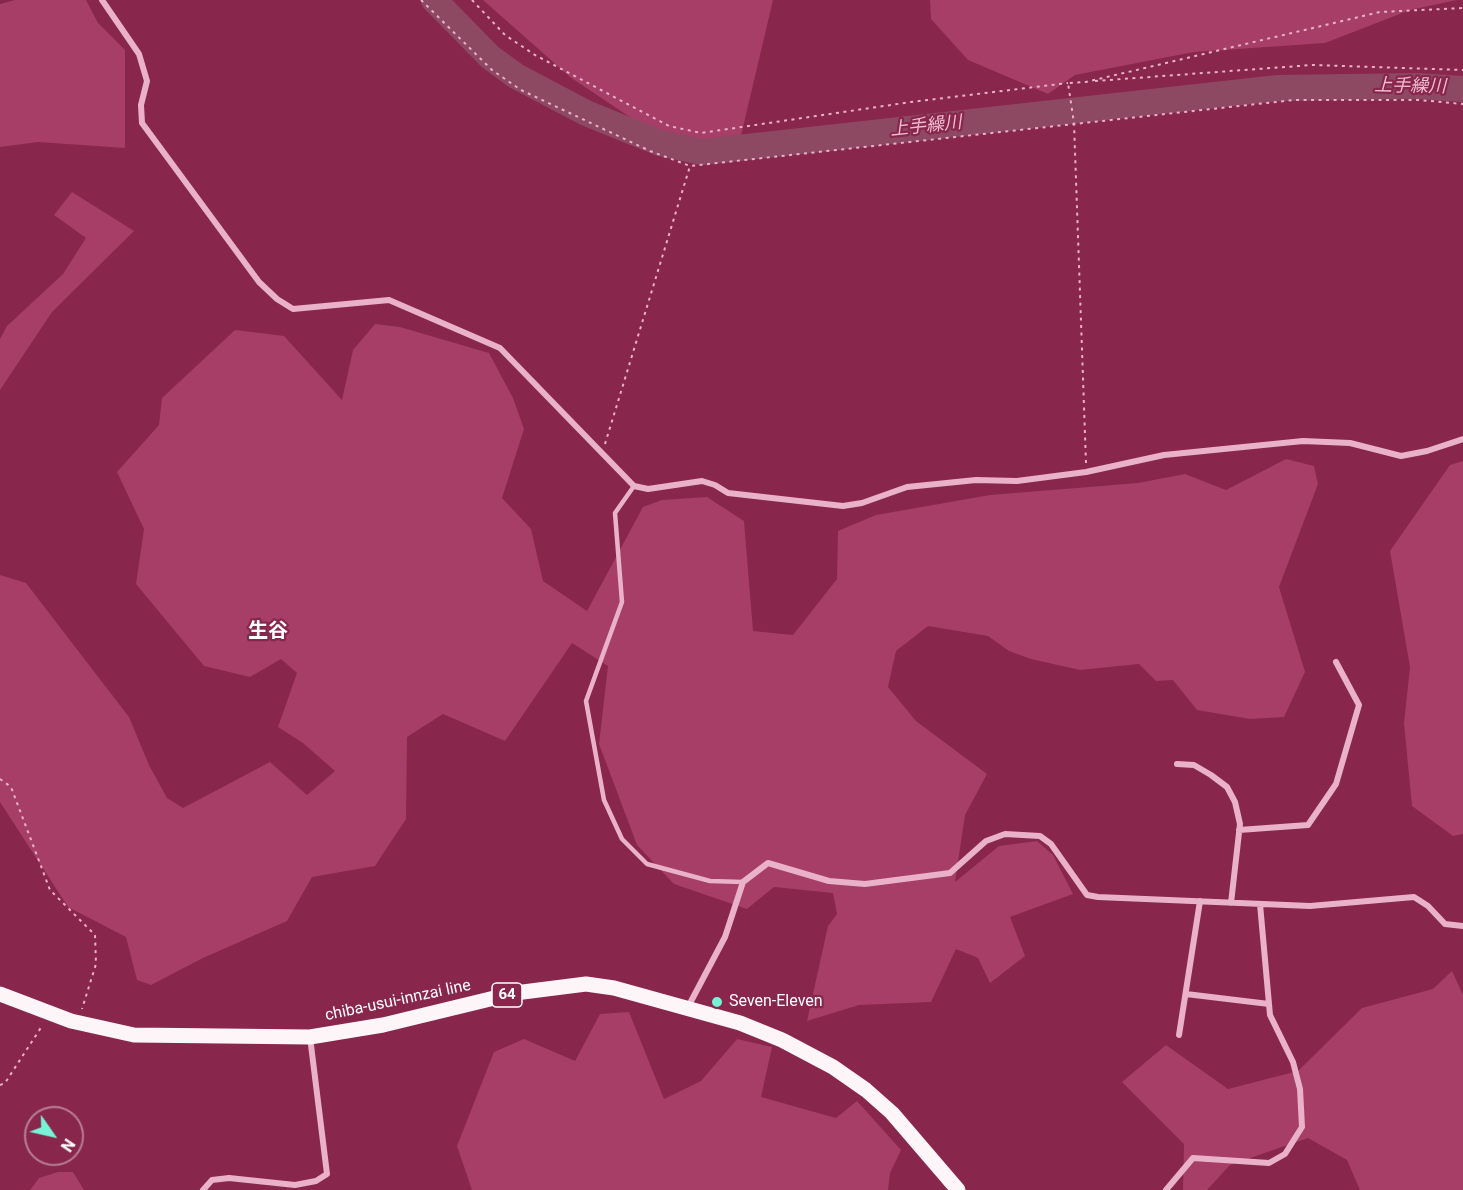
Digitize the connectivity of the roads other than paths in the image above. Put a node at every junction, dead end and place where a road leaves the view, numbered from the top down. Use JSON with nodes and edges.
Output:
{"nodes":[{"id":1,"x":102,"y":0,"type":"edge"},
{"id":2,"x":1463,"y":439,"type":"edge"},
{"id":3,"x":634,"y":486,"type":"junction"},
{"id":4,"x":1336,"y":662,"type":"dead end"},
{"id":5,"x":1177,"y":764,"type":"dead end"},
{"id":6,"x":1239,"y":830,"type":"junction"},
{"id":7,"x":743,"y":882,"type":"junction"},
{"id":8,"x":1200,"y":901,"type":"junction"},
{"id":9,"x":1231,"y":903,"type":"junction"},
{"id":10,"x":1260,"y":904,"type":"junction"},
{"id":11,"x":1463,"y":926,"type":"edge"},
{"id":12,"x":1186,"y":993,"type":"junction"},
{"id":13,"x":0,"y":994,"type":"edge"},
{"id":14,"x":1269,"y":1004,"type":"junction"},
{"id":15,"x":687,"y":1009,"type":"junction"},
{"id":16,"x":1179,"y":1035,"type":"dead end"},
{"id":17,"x":310,"y":1037,"type":"junction"},
{"id":18,"x":203,"y":1190,"type":"edge"},
{"id":19,"x":958,"y":1190,"type":"edge"},
{"id":20,"x":1166,"y":1190,"type":"edge"}],
"edges":[{"from":1,"to":3,"type":"street"},
{"from":2,"to":3,"type":"street"},
{"from":3,"to":7,"type":"lane"},
{"from":4,"to":6,"type":"street"},
{"from":5,"to":6,"type":"street"},
{"from":6,"to":9,"type":"street"},
{"from":7,"to":8,"type":"street"},
{"from":7,"to":15,"type":"street"},
{"from":8,"to":9,"type":"street"},
{"from":8,"to":12,"type":"street"},
{"from":9,"to":10,"type":"street"},
{"from":10,"to":11,"type":"street"},
{"from":10,"to":14,"type":"street"},
{"from":12,"to":14,"type":"street"},
{"from":12,"to":16,"type":"street"},
{"from":13,"to":17,"type":"main road","name":"chiba-usui-innzai line","number":"64"},
{"from":14,"to":20,"type":"street"},
{"from":15,"to":17,"type":"main road","name":"chiba-usui-innzai line","number":"64"},
{"from":15,"to":19,"type":"main road","name":"chiba-usui-innzai line","number":"64"},
{"from":17,"to":18,"type":"street"}]}
